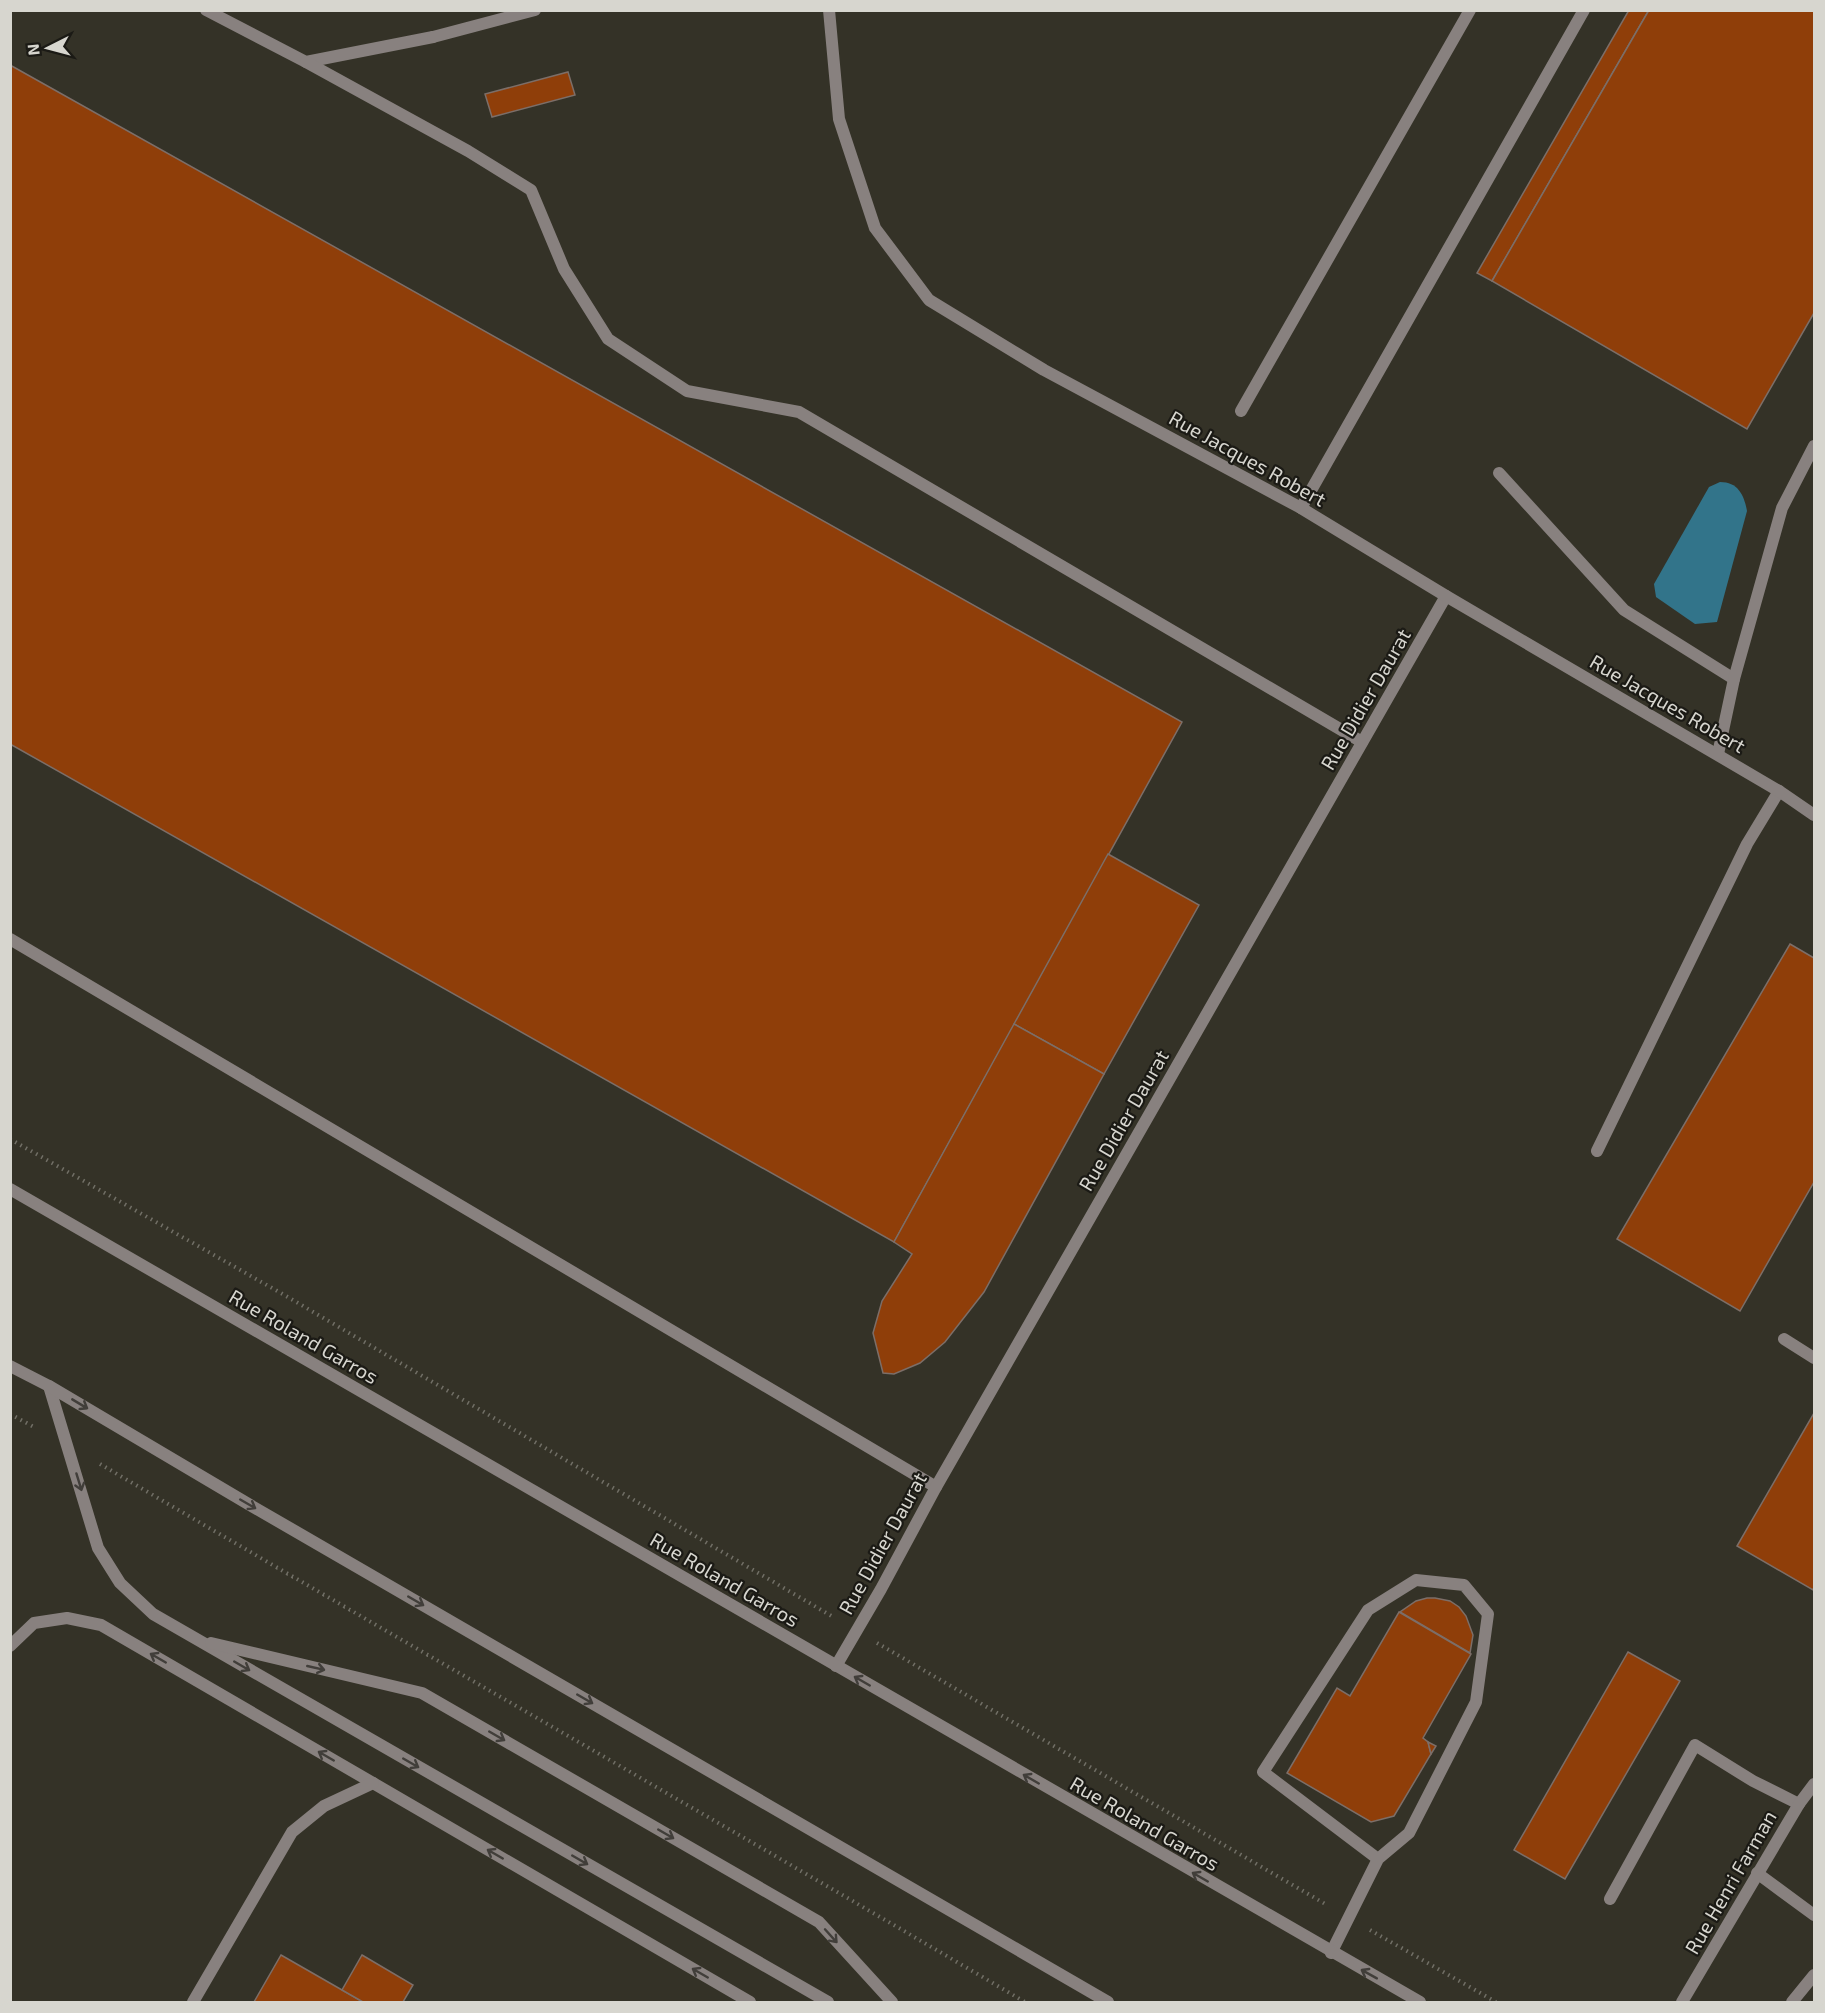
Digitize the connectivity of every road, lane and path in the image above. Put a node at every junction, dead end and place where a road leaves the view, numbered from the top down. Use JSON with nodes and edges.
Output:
{"nodes":[{"id":1,"x":206,"y":10,"type":"edge"},
{"id":2,"x":535,"y":10,"type":"edge"},
{"id":3,"x":829,"y":10,"type":"edge"},
{"id":4,"x":1470,"y":10,"type":"edge"},
{"id":5,"x":1584,"y":10,"type":"edge"},
{"id":6,"x":306,"y":62,"type":"junction"},
{"id":7,"x":1241,"y":411,"type":"dead end"},
{"id":8,"x":1815,"y":446,"type":"edge"},
{"id":9,"x":1499,"y":473,"type":"dead end"},
{"id":10,"x":1301,"y":508,"type":"junction"},
{"id":11,"x":1446,"y":596,"type":"junction"},
{"id":12,"x":1734,"y":679,"type":"junction"},
{"id":13,"x":1362,"y":742,"type":"junction"},
{"id":14,"x":1718,"y":754,"type":"junction"},
{"id":15,"x":1779,"y":791,"type":"junction"},
{"id":16,"x":1815,"y":815,"type":"edge"},
{"id":17,"x":10,"y":939,"type":"edge"},
{"id":18,"x":10,"y":1139,"type":"edge"},
{"id":19,"x":1597,"y":1151,"type":"dead end"},
{"id":20,"x":10,"y":1189,"type":"edge"},
{"id":21,"x":1784,"y":1340,"type":"dead end"},
{"id":22,"x":1815,"y":1358,"type":"edge"},
{"id":23,"x":10,"y":1366,"type":"edge"},
{"id":24,"x":49,"y":1386,"type":"junction"},
{"id":25,"x":10,"y":1414,"type":"edge"},
{"id":26,"x":68,"y":1445,"type":"junction"},
{"id":27,"x":936,"y":1487,"type":"junction"},
{"id":28,"x":856,"y":1630,"type":"junction"},
{"id":29,"x":198,"y":1640,"type":"junction"},
{"id":30,"x":10,"y":1646,"type":"edge"},
{"id":31,"x":836,"y":1665,"type":"junction"},
{"id":32,"x":373,"y":1783,"type":"junction"},
{"id":33,"x":1815,"y":1784,"type":"edge"},
{"id":34,"x":1798,"y":1804,"type":"junction"},
{"id":35,"x":1378,"y":1859,"type":"junction"},
{"id":36,"x":1757,"y":1873,"type":"junction"},
{"id":37,"x":1610,"y":1899,"type":"dead end"},
{"id":38,"x":1815,"y":1915,"type":"edge"},
{"id":39,"x":1349,"y":1918,"type":"junction"},
{"id":40,"x":1331,"y":1953,"type":"junction"},
{"id":41,"x":1815,"y":1975,"type":"edge"},
{"id":42,"x":193,"y":2002,"type":"edge"},
{"id":43,"x":750,"y":2002,"type":"edge"},
{"id":44,"x":828,"y":2002,"type":"edge"},
{"id":45,"x":892,"y":2002,"type":"edge"},
{"id":46,"x":1025,"y":2002,"type":"edge"},
{"id":47,"x":1108,"y":2002,"type":"edge"},
{"id":48,"x":1420,"y":2002,"type":"edge"},
{"id":49,"x":1496,"y":2002,"type":"edge"},
{"id":50,"x":1682,"y":2002,"type":"edge"},
{"id":51,"x":1792,"y":2002,"type":"edge"}],
"edges":[{"from":1,"to":6,"type":"street"},
{"from":2,"to":6,"type":"street"},
{"from":3,"to":10,"type":"street","name":"Rue Jacques Robert"},
{"from":4,"to":7,"type":"street"},
{"from":5,"to":10,"type":"street"},
{"from":6,"to":13,"type":"street"},
{"from":8,"to":12,"type":"street"},
{"from":9,"to":12,"type":"street"},
{"from":10,"to":11,"type":"street","name":"Rue Jacques Robert"},
{"from":11,"to":13,"type":"street","name":"Rue Didier Daurat"},
{"from":11,"to":14,"type":"street","name":"Rue Jacques Robert"},
{"from":12,"to":14,"type":"street"},
{"from":13,"to":27,"type":"street","name":"Rue Didier Daurat"},
{"from":14,"to":15,"type":"street","name":"Rue Jacques Robert"},
{"from":15,"to":16,"type":"street","name":"Rue Jacques Robert"},
{"from":15,"to":19,"type":"street"},
{"from":17,"to":27,"type":"street"},
{"from":18,"to":28,"type":"path"},
{"from":20,"to":31,"type":"street","name":"Rue Roland Garros"},
{"from":21,"to":22,"type":"street"},
{"from":23,"to":24,"type":"street"},
{"from":24,"to":26,"type":"street"},
{"from":24,"to":47,"type":"street","one_way":true},
{"from":25,"to":26,"type":"path"},
{"from":26,"to":29,"type":"street","one_way":true},
{"from":26,"to":46,"type":"path"},
{"from":27,"to":28,"type":"street","name":"Rue Didier Daurat"},
{"from":28,"to":31,"type":"street","name":"Rue Didier Daurat"},
{"from":28,"to":39,"type":"path"},
{"from":29,"to":44,"type":"street","one_way":true},
{"from":29,"to":45,"type":"street","one_way":true},
{"from":32,"to":30,"type":"street","one_way":true},
{"from":40,"to":31,"type":"street","name":"Rue Roland Garros","one_way":true},
{"from":32,"to":42,"type":"street"},
{"from":43,"to":32,"type":"street","one_way":true},
{"from":33,"to":34,"type":"street","name":"Rue Henri Farman"},
{"from":34,"to":36,"type":"street","name":"Rue Henri Farman"},
{"from":34,"to":37,"type":"street"},
{"from":35,"to":35,"type":"street"},
{"from":35,"to":39,"type":"street"},
{"from":36,"to":38,"type":"street"},
{"from":36,"to":50,"type":"street","name":"Rue Henri Farman"},
{"from":39,"to":40,"type":"street"},
{"from":39,"to":49,"type":"path"},
{"from":48,"to":40,"type":"street","name":"Rue Roland Garros","one_way":true},
{"from":41,"to":51,"type":"street"}]}
